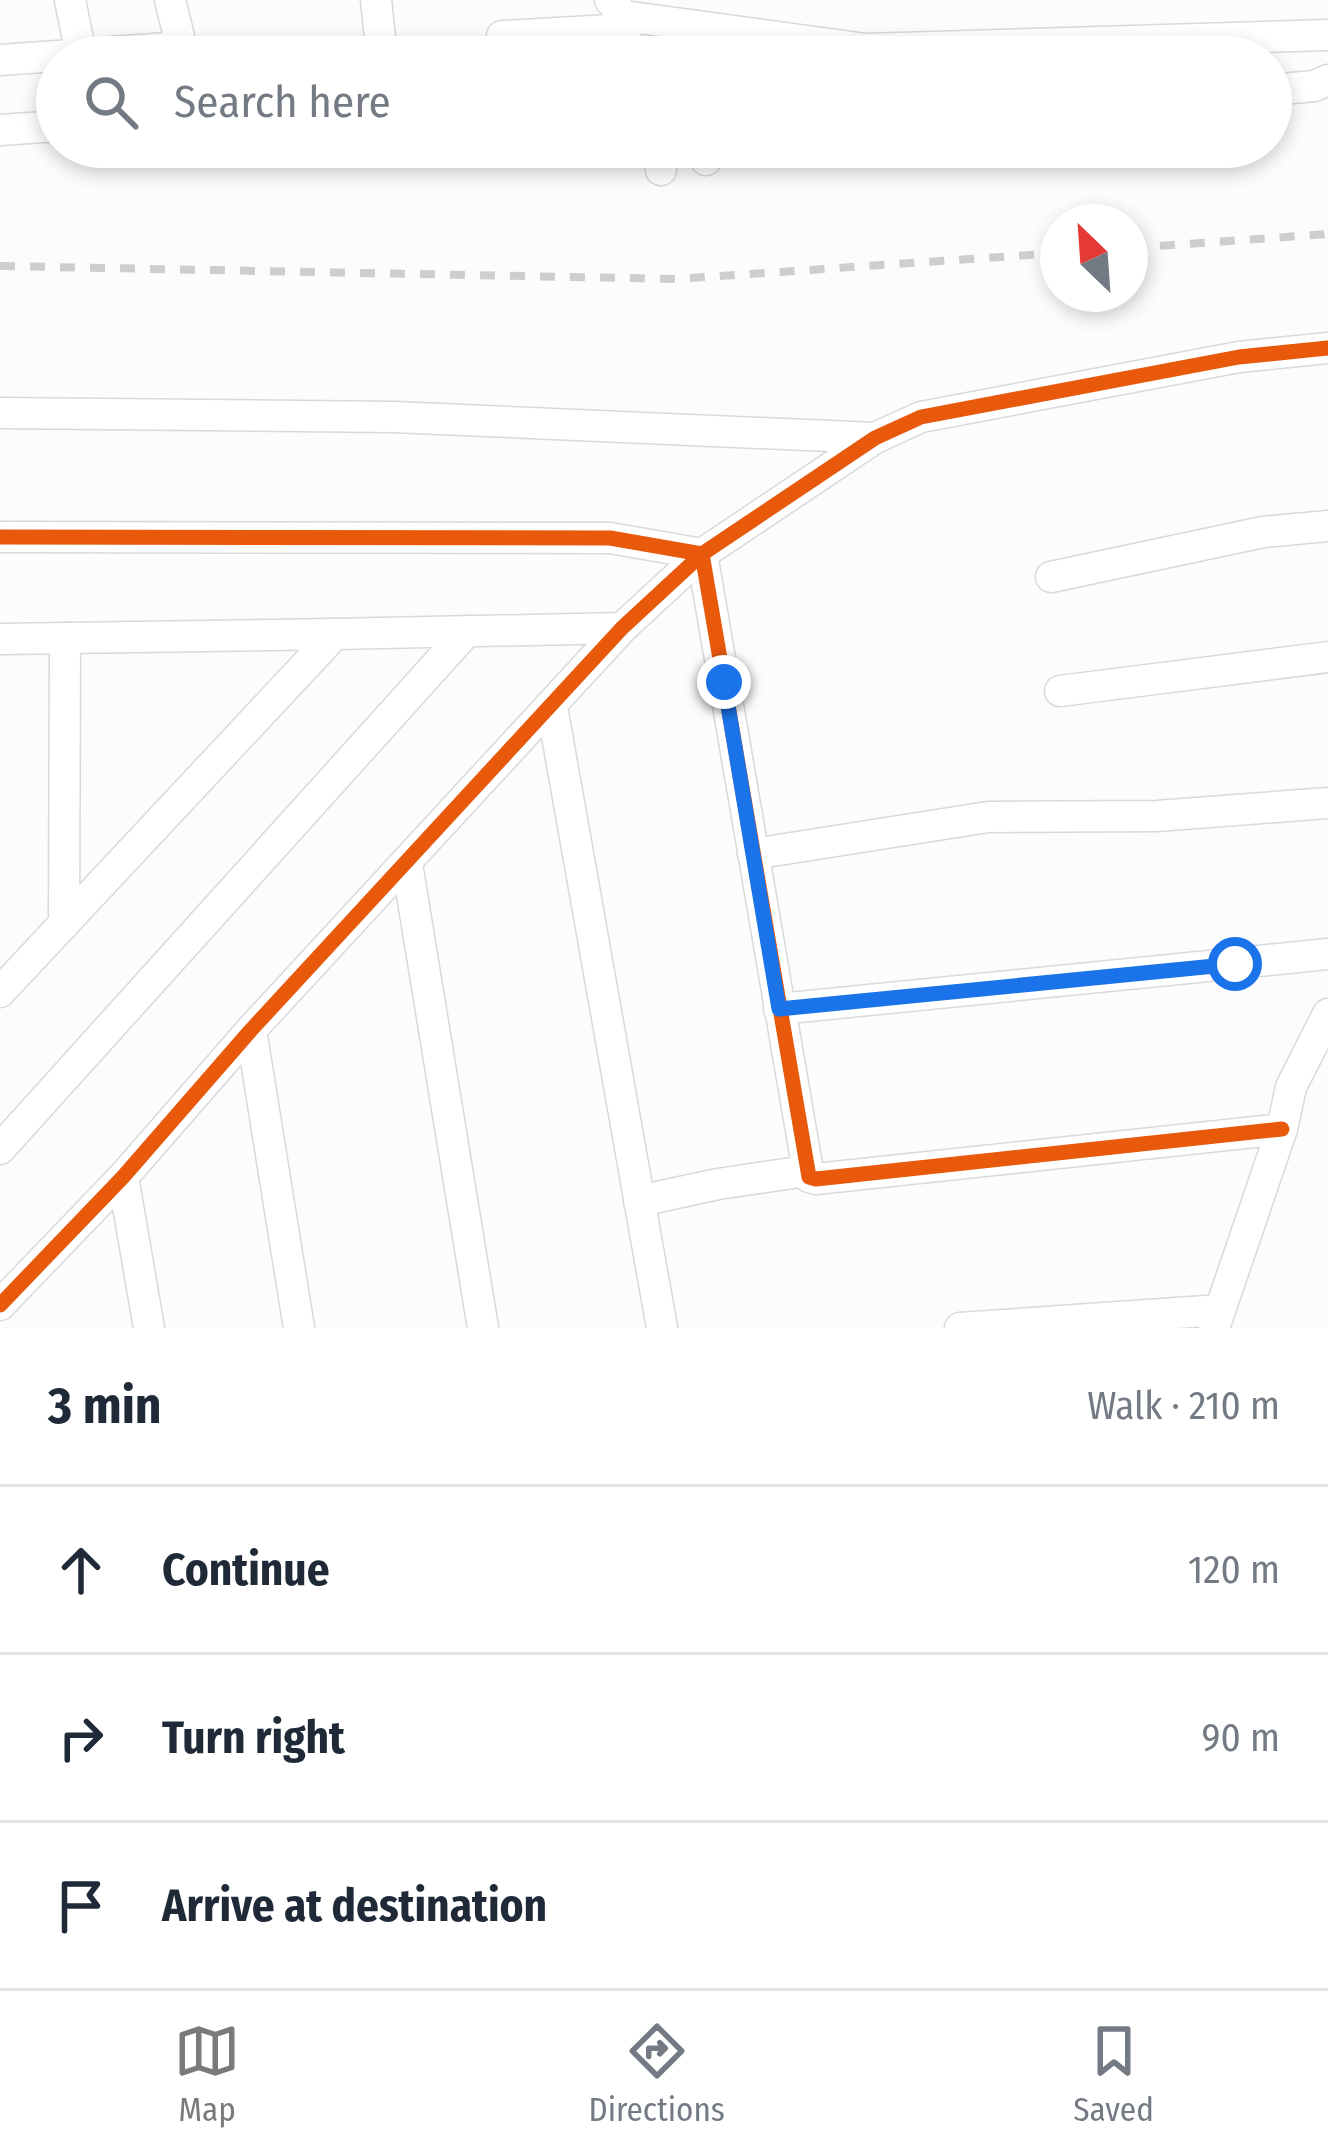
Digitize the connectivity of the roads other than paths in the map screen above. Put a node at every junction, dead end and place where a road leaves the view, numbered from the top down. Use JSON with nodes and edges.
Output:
{"nodes":[{"id":1,"x":70,"y":0,"type":"edge"},
{"id":2,"x":170,"y":0,"type":"edge"},
{"id":3,"x":376,"y":0,"type":"edge"},
{"id":4,"x":623,"y":25,"type":"edge"},
{"id":5,"x":1328,"y":35,"type":"edge"},
{"id":6,"x":77,"y":36,"type":"edge"},
{"id":7,"x":178,"y":36,"type":"edge"},
{"id":8,"x":380,"y":36,"type":"edge"},
{"id":9,"x":502,"y":36,"type":"dead end"},
{"id":10,"x":734,"y":36,"type":"edge"},
{"id":11,"x":1292,"y":36,"type":"edge"},
{"id":12,"x":36,"y":57,"type":"edge"},
{"id":13,"x":0,"y":60,"type":"edge"},
{"id":14,"x":1328,"y":80,"type":"edge"},
{"id":15,"x":1292,"y":88,"type":"edge"},
{"id":16,"x":36,"y":127,"type":"edge"},
{"id":17,"x":0,"y":130,"type":"edge"},
{"id":18,"x":1328,"y":348,"type":"edge"},
{"id":19,"x":0,"y":413,"type":"edge"},
{"id":20,"x":875,"y":438,"type":"junction"},
{"id":21,"x":1328,"y":526,"type":"edge"},
{"id":22,"x":0,"y":537,"type":"edge"},
{"id":23,"x":702,"y":554,"type":"junction"},
{"id":24,"x":1051,"y":577,"type":"dead end"},
{"id":25,"x":622,"y":628,"type":"junction"},
{"id":26,"x":467,"y":631,"type":"junction"},
{"id":27,"x":335,"y":634,"type":"junction"},
{"id":28,"x":0,"y":638,"type":"edge"},
{"id":29,"x":65,"y":638,"type":"junction"},
{"id":30,"x":1328,"y":657,"type":"edge"},
{"id":31,"x":1060,"y":691,"type":"dead end"},
{"id":32,"x":552,"y":707,"type":"junction"},
{"id":33,"x":1328,"y":803,"type":"edge"},
{"id":34,"x":753,"y":854,"type":"junction"},
{"id":35,"x":407,"y":864,"type":"junction"},
{"id":36,"x":64,"y":924,"type":"junction"},
{"id":37,"x":1328,"y":955,"type":"edge"},
{"id":38,"x":0,"y":992,"type":"edge"},
{"id":39,"x":779,"y":1009,"type":"junction"},
{"id":40,"x":1328,"y":1014,"type":"edge"},
{"id":41,"x":251,"y":1030,"type":"junction"},
{"id":42,"x":1282,"y":1129,"type":"junction"},
{"id":43,"x":0,"y":1149,"type":"edge"},
{"id":44,"x":806,"y":1171,"type":"junction"},
{"id":45,"x":123,"y":1177,"type":"junction"},
{"id":46,"x":639,"y":1201,"type":"junction"},
{"id":47,"x":0,"y":1305,"type":"edge"},
{"id":48,"x":1217,"y":1319,"type":"edge"},
{"id":49,"x":149,"y":1328,"type":"edge"},
{"id":50,"x":299,"y":1328,"type":"edge"},
{"id":51,"x":484,"y":1328,"type":"edge"},
{"id":52,"x":662,"y":1328,"type":"edge"},
{"id":53,"x":959,"y":1328,"type":"edge"}],
"edges":[{"from":1,"to":6,"type":"street"},
{"from":2,"to":7,"type":"street"},
{"from":3,"to":8,"type":"street"},
{"from":4,"to":9,"type":"street"},
{"from":4,"to":10,"type":"street"},
{"from":5,"to":11,"type":"street"},
{"from":12,"to":13,"type":"street"},
{"from":14,"to":15,"type":"street"},
{"from":16,"to":17,"type":"street"},
{"from":18,"to":20,"type":"street"},
{"from":19,"to":20,"type":"street"},
{"from":20,"to":23,"type":"street"},
{"from":21,"to":24,"type":"street"},
{"from":22,"to":23,"type":"street"},
{"from":23,"to":25,"type":"street"},
{"from":23,"to":34,"type":"street"},
{"from":25,"to":26,"type":"street"},
{"from":25,"to":32,"type":"street"},
{"from":26,"to":27,"type":"street"},
{"from":26,"to":43,"type":"street"},
{"from":27,"to":29,"type":"street"},
{"from":27,"to":36,"type":"street"},
{"from":28,"to":29,"type":"street"},
{"from":29,"to":36,"type":"street"},
{"from":30,"to":31,"type":"street"},
{"from":32,"to":35,"type":"street"},
{"from":32,"to":46,"type":"street"},
{"from":33,"to":34,"type":"street"},
{"from":34,"to":39,"type":"street"},
{"from":35,"to":41,"type":"street"},
{"from":35,"to":51,"type":"street"},
{"from":36,"to":38,"type":"street"},
{"from":37,"to":39,"type":"street"},
{"from":39,"to":44,"type":"street"},
{"from":40,"to":42,"type":"street"},
{"from":41,"to":45,"type":"street"},
{"from":41,"to":50,"type":"street"},
{"from":42,"to":44,"type":"street"},
{"from":42,"to":48,"type":"street"},
{"from":44,"to":46,"type":"street"},
{"from":45,"to":47,"type":"street"},
{"from":45,"to":49,"type":"street"},
{"from":46,"to":52,"type":"street"},
{"from":48,"to":53,"type":"street"}]}
